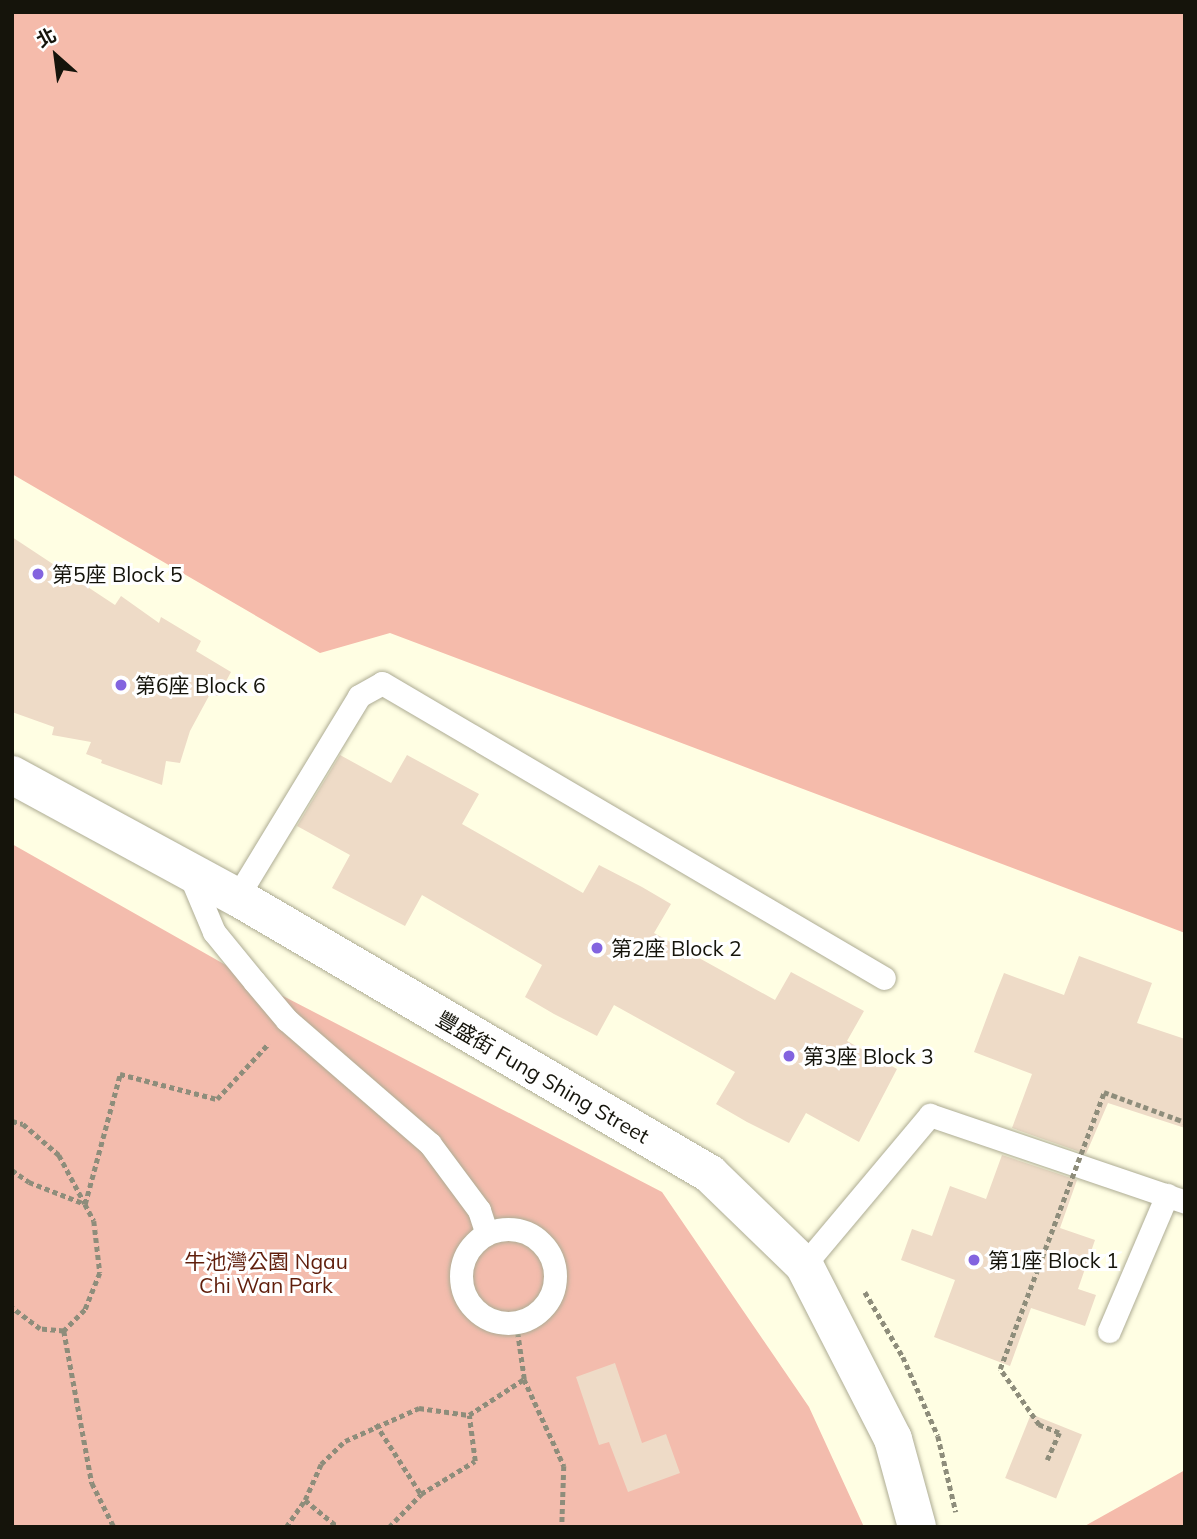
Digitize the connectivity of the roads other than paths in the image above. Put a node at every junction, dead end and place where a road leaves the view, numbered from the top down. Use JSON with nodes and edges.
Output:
{"nodes":[{"id":1,"x":12,"y":775,"type":"edge"},
{"id":2,"x":190,"y":875,"type":"junction"},
{"id":3,"x":237,"y":897,"type":"junction"},
{"id":4,"x":884,"y":978,"type":"dead end"},
{"id":5,"x":1176,"y":1199,"type":"edge"},
{"id":6,"x":487,"y":1234,"type":"junction"},
{"id":7,"x":804,"y":1265,"type":"junction"},
{"id":8,"x":1109,"y":1331,"type":"dead end"},
{"id":9,"x":917,"y":1527,"type":"edge"}],
"edges":[{"from":1,"to":2,"type":"street","name":"豐盛街 Fung Shing Street"},
{"from":2,"to":3,"type":"street","name":"豐盛街 Fung Shing Street"},
{"from":2,"to":6,"type":"lane"},
{"from":3,"to":4,"type":"lane"},
{"from":3,"to":7,"type":"street","name":"豐盛街 Fung Shing Street"},
{"from":5,"to":7,"type":"lane"},
{"from":5,"to":8,"type":"lane"},
{"from":6,"to":6,"type":"lane"},
{"from":7,"to":9,"type":"street","name":"豐盛街 Fung Shing Street"}]}
